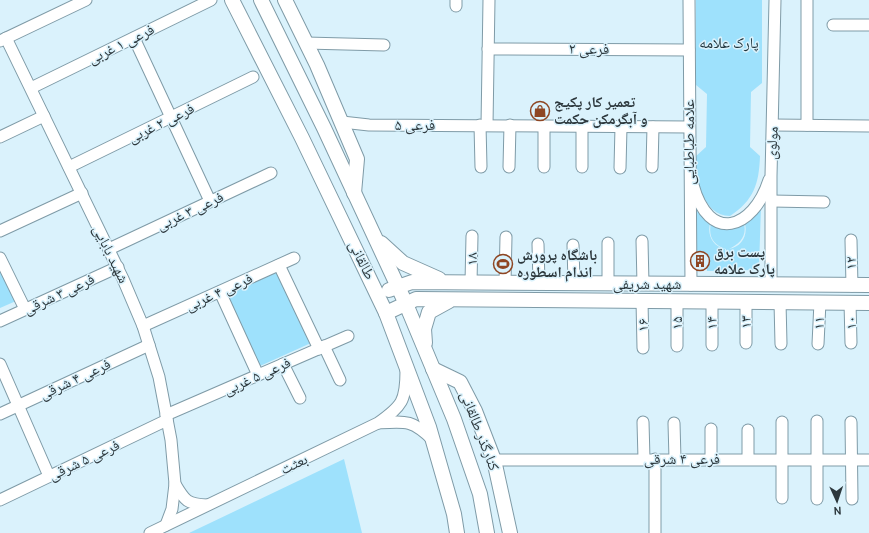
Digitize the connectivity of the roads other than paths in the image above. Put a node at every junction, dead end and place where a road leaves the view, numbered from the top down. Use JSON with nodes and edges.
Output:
{"nodes":[{"id":1,"x":86,"y":0,"type":"edge"},
{"id":2,"x":211,"y":0,"type":"edge"},
{"id":3,"x":232,"y":0,"type":"edge"},
{"id":4,"x":261,"y":0,"type":"edge"},
{"id":5,"x":285,"y":0,"type":"edge"},
{"id":6,"x":489,"y":0,"type":"edge"},
{"id":7,"x":689,"y":0,"type":"edge"},
{"id":8,"x":775,"y":0,"type":"edge"},
{"id":9,"x":807,"y":0,"type":"edge"},
{"id":10,"x":833,"y":25,"type":"dead end"},
{"id":11,"x":869,"y":25,"type":"edge"},
{"id":12,"x":134,"y":38,"type":"junction"},
{"id":13,"x":3,"y":39,"type":"edge"},
{"id":14,"x":306,"y":43,"type":"junction"},
{"id":15,"x":384,"y":45,"type":"dead end"},
{"id":16,"x":488,"y":49,"type":"junction"},
{"id":17,"x":689,"y":50,"type":"junction"},
{"id":18,"x":253,"y":77,"type":"dead end"},
{"id":19,"x":31,"y":88,"type":"junction"},
{"id":20,"x":44,"y":116,"type":"junction"},
{"id":21,"x":171,"y":118,"type":"junction"},
{"id":22,"x":342,"y":122,"type":"junction"},
{"id":23,"x":484,"y":125,"type":"junction"},
{"id":24,"x":510,"y":125,"type":"junction"},
{"id":25,"x":773,"y":125,"type":"junction"},
{"id":26,"x":544,"y":126,"type":"junction"},
{"id":27,"x":807,"y":126,"type":"junction"},
{"id":28,"x":869,"y":126,"type":"edge"},
{"id":29,"x":582,"y":127,"type":"junction"},
{"id":30,"x":621,"y":127,"type":"junction"},
{"id":31,"x":653,"y":127,"type":"junction"},
{"id":32,"x":689,"y":127,"type":"junction"},
{"id":33,"x":0,"y":137,"type":"edge"},
{"id":34,"x":69,"y":167,"type":"junction"},
{"id":35,"x":481,"y":167,"type":"dead end"},
{"id":36,"x":510,"y":167,"type":"dead end"},
{"id":37,"x":544,"y":167,"type":"dead end"},
{"id":38,"x":582,"y":167,"type":"dead end"},
{"id":39,"x":652,"y":167,"type":"dead end"},
{"id":40,"x":620,"y":168,"type":"dead end"},
{"id":41,"x":270,"y":173,"type":"dead end"},
{"id":42,"x":689,"y":173,"type":"junction"},
{"id":43,"x":771,"y":175,"type":"junction"},
{"id":44,"x":82,"y":193,"type":"junction"},
{"id":45,"x":354,"y":193,"type":"junction"},
{"id":46,"x":210,"y":201,"type":"junction"},
{"id":47,"x":772,"y":201,"type":"junction"},
{"id":48,"x":824,"y":202,"type":"dead end"},
{"id":49,"x":0,"y":231,"type":"edge"},
{"id":50,"x":375,"y":236,"type":"junction"},
{"id":51,"x":472,"y":236,"type":"dead end"},
{"id":52,"x":506,"y":237,"type":"dead end"},
{"id":53,"x":851,"y":240,"type":"dead end"},
{"id":54,"x":642,"y":241,"type":"dead end"},
{"id":55,"x":608,"y":243,"type":"dead end"},
{"id":56,"x":538,"y":244,"type":"dead end"},
{"id":57,"x":573,"y":245,"type":"dead end"},
{"id":58,"x":109,"y":249,"type":"junction"},
{"id":59,"x":0,"y":258,"type":"edge"},
{"id":60,"x":294,"y":258,"type":"dead end"},
{"id":61,"x":279,"y":265,"type":"junction"},
{"id":62,"x":118,"y":267,"type":"junction"},
{"id":63,"x":447,"y":282,"type":"junction"},
{"id":64,"x":471,"y":283,"type":"junction"},
{"id":65,"x":503,"y":283,"type":"junction"},
{"id":66,"x":539,"y":284,"type":"junction"},
{"id":67,"x":574,"y":284,"type":"junction"},
{"id":68,"x":608,"y":284,"type":"junction"},
{"id":69,"x":643,"y":284,"type":"junction"},
{"id":70,"x":691,"y":285,"type":"junction"},
{"id":71,"x":397,"y":286,"type":"junction"},
{"id":72,"x":771,"y":286,"type":"junction"},
{"id":73,"x":852,"y":286,"type":"junction"},
{"id":74,"x":869,"y":286,"type":"edge"},
{"id":75,"x":220,"y":292,"type":"junction"},
{"id":76,"x":379,"y":295,"type":"junction"},
{"id":77,"x":452,"y":300,"type":"junction"},
{"id":78,"x":500,"y":300,"type":"junction"},
{"id":79,"x":642,"y":301,"type":"junction"},
{"id":80,"x":677,"y":301,"type":"junction"},
{"id":81,"x":712,"y":302,"type":"junction"},
{"id":82,"x":746,"y":302,"type":"junction"},
{"id":83,"x":780,"y":302,"type":"junction"},
{"id":84,"x":820,"y":302,"type":"junction"},
{"id":85,"x":850,"y":302,"type":"junction"},
{"id":86,"x":869,"y":302,"type":"edge"},
{"id":87,"x":406,"y":304,"type":"junction"},
{"id":88,"x":25,"y":310,"type":"junction"},
{"id":89,"x":386,"y":312,"type":"junction"},
{"id":90,"x":0,"y":321,"type":"edge"},
{"id":91,"x":143,"y":326,"type":"junction"},
{"id":92,"x":348,"y":336,"type":"dead end"},
{"id":93,"x":746,"y":342,"type":"dead end"},
{"id":94,"x":851,"y":343,"type":"dead end"},
{"id":95,"x":781,"y":344,"type":"dead end"},
{"id":96,"x":818,"y":344,"type":"dead end"},
{"id":97,"x":149,"y":345,"type":"junction"},
{"id":98,"x":712,"y":345,"type":"dead end"},
{"id":99,"x":676,"y":346,"type":"dead end"},
{"id":100,"x":321,"y":347,"type":"junction"},
{"id":101,"x":643,"y":348,"type":"dead end"},
{"id":102,"x":427,"y":355,"type":"junction"},
{"id":103,"x":0,"y":364,"type":"edge"},
{"id":104,"x":283,"y":364,"type":"junction"},
{"id":105,"x":406,"y":369,"type":"junction"},
{"id":106,"x":433,"y":369,"type":"junction"},
{"id":107,"x":258,"y":375,"type":"junction"},
{"id":108,"x":340,"y":380,"type":"dead end"},
{"id":109,"x":300,"y":398,"type":"dead end"},
{"id":110,"x":19,"y":405,"type":"junction"},
{"id":111,"x":0,"y":414,"type":"edge"},
{"id":112,"x":167,"y":418,"type":"junction"},
{"id":113,"x":817,"y":421,"type":"dead end"},
{"id":114,"x":643,"y":422,"type":"dead end"},
{"id":115,"x":782,"y":422,"type":"dead end"},
{"id":116,"x":852,"y":422,"type":"dead end"},
{"id":117,"x":674,"y":423,"type":"dead end"},
{"id":118,"x":378,"y":424,"type":"junction"},
{"id":119,"x":711,"y":429,"type":"dead end"},
{"id":120,"x":748,"y":430,"type":"dead end"},
{"id":121,"x":433,"y":440,"type":"junction"},
{"id":122,"x":650,"y":459,"type":"junction"},
{"id":123,"x":675,"y":459,"type":"junction"},
{"id":124,"x":711,"y":459,"type":"junction"},
{"id":125,"x":748,"y":459,"type":"junction"},
{"id":126,"x":782,"y":459,"type":"junction"},
{"id":127,"x":817,"y":459,"type":"junction"},
{"id":128,"x":494,"y":460,"type":"junction"},
{"id":129,"x":852,"y":460,"type":"junction"},
{"id":130,"x":869,"y":460,"type":"edge"},
{"id":131,"x":49,"y":476,"type":"junction"},
{"id":132,"x":174,"y":484,"type":"junction"},
{"id":133,"x":782,"y":498,"type":"dead end"},
{"id":134,"x":817,"y":499,"type":"dead end"},
{"id":135,"x":852,"y":499,"type":"dead end"},
{"id":136,"x":0,"y":500,"type":"edge"},
{"id":137,"x":207,"y":505,"type":"junction"},
{"id":138,"x":166,"y":525,"type":"junction"},
{"id":139,"x":150,"y":533,"type":"edge"},
{"id":140,"x":457,"y":533,"type":"edge"},
{"id":141,"x":487,"y":533,"type":"edge"},
{"id":142,"x":510,"y":533,"type":"edge"},
{"id":143,"x":655,"y":533,"type":"edge"}],
"edges":[{"from":1,"to":13,"type":"street"},
{"from":2,"to":12,"type":"street","name":"فرعی ۱ غربی"},
{"from":3,"to":76,"type":"main road","name":"طالقانی"},
{"from":4,"to":45,"type":"main road","name":"طالقانی"},
{"from":5,"to":14,"type":"main road"},
{"from":6,"to":16,"type":"street"},
{"from":7,"to":17,"type":"street","name":"علامه طباطبایی"},
{"from":8,"to":25,"type":"street","name":"مولوی"},
{"from":9,"to":27,"type":"street"},
{"from":10,"to":11,"type":"street"},
{"from":12,"to":19,"type":"street","name":"فرعی ۱ غربی"},
{"from":12,"to":21,"type":"street"},
{"from":13,"to":19,"type":"street","name":"شهید بابایی"},
{"from":14,"to":15,"type":"street"},
{"from":14,"to":22,"type":"main road"},
{"from":16,"to":17,"type":"street","name":"فرعی ۲"},
{"from":16,"to":23,"type":"street"},
{"from":17,"to":32,"type":"street","name":"علامه طباطبایی"},
{"from":18,"to":21,"type":"street","name":"فرعی ۲ غربی"},
{"from":19,"to":20,"type":"street","name":"شهید بابایی"},
{"from":20,"to":33,"type":"street"},
{"from":20,"to":34,"type":"street","name":"شهید بابایی"},
{"from":21,"to":34,"type":"street","name":"فرعی ۲ غربی"},
{"from":21,"to":46,"type":"street"},
{"from":22,"to":23,"type":"street","name":"فرعی ۵"},
{"from":22,"to":45,"type":"main road"},
{"from":23,"to":24,"type":"street","name":"فرعی ۵"},
{"from":23,"to":35,"type":"street"},
{"from":24,"to":26,"type":"street","name":"فرعی ۵"},
{"from":24,"to":36,"type":"street"},
{"from":25,"to":27,"type":"street"},
{"from":25,"to":43,"type":"street","name":"مولوی"},
{"from":26,"to":29,"type":"street","name":"فرعی ۵"},
{"from":26,"to":37,"type":"street"},
{"from":27,"to":28,"type":"street"},
{"from":29,"to":30,"type":"street","name":"فرعی ۵"},
{"from":29,"to":38,"type":"street"},
{"from":30,"to":31,"type":"street","name":"فرعی ۵"},
{"from":30,"to":40,"type":"street"},
{"from":31,"to":32,"type":"street","name":"فرعی ۵"},
{"from":31,"to":39,"type":"street"},
{"from":32,"to":42,"type":"street","name":"علامه طباطبایی"},
{"from":34,"to":44,"type":"street","name":"شهید بابایی"},
{"from":41,"to":46,"type":"street","name":"فرعی ۳ غربی"},
{"from":42,"to":43,"type":"street"},
{"from":42,"to":70,"type":"street","name":"علامه طباطبایی"},
{"from":43,"to":47,"type":"street","name":"مولوی"},
{"from":44,"to":49,"type":"street"},
{"from":44,"to":58,"type":"street","name":"شهید بابایی"},
{"from":45,"to":50,"type":"main road","name":"طالقانی"},
{"from":46,"to":58,"type":"street","name":"فرعی ۳ غربی"},
{"from":47,"to":48,"type":"street"},
{"from":47,"to":72,"type":"street","name":"مولوی"},
{"from":50,"to":63,"type":"main road"},
{"from":50,"to":71,"type":"main road","name":"طالقانی"},
{"from":51,"to":64,"type":"street","name":"۱۸"},
{"from":52,"to":65,"type":"street"},
{"from":53,"to":73,"type":"street","name":"۱۲"},
{"from":54,"to":69,"type":"street"},
{"from":55,"to":68,"type":"street"},
{"from":56,"to":66,"type":"street"},
{"from":57,"to":67,"type":"street"},
{"from":58,"to":62,"type":"street","name":"شهید بابایی"},
{"from":59,"to":88,"type":"street"},
{"from":60,"to":61,"type":"street","name":"فرعی ۴ غربی"},
{"from":61,"to":75,"type":"street","name":"فرعی ۴ غربی"},
{"from":61,"to":100,"type":"street"},
{"from":62,"to":88,"type":"street","name":"فرعی ۳ شرقی"},
{"from":62,"to":91,"type":"street","name":"شهید بابایی"},
{"from":63,"to":64,"type":"main road","name":"شهید شریفی"},
{"from":63,"to":71,"type":"main road","name":"شهید شریفی"},
{"from":64,"to":65,"type":"main road","name":"شهید شریفی"},
{"from":65,"to":66,"type":"main road","name":"شهید شریفی"},
{"from":65,"to":78,"type":"main road"},
{"from":66,"to":67,"type":"main road","name":"شهید شریفی"},
{"from":67,"to":68,"type":"main road","name":"شهید شریفی"},
{"from":68,"to":69,"type":"main road","name":"شهید شریفی"},
{"from":69,"to":70,"type":"main road","name":"شهید شریفی"},
{"from":70,"to":72,"type":"main road","name":"شهید شریفی"},
{"from":71,"to":76,"type":"main road","name":"شهید شریفی"},
{"from":71,"to":87,"type":"main road","name":"طالقانی"},
{"from":72,"to":73,"type":"main road","name":"شهید شریفی"},
{"from":73,"to":74,"type":"main road","name":"شهید شریفی"},
{"from":75,"to":91,"type":"street","name":"فرعی ۴ غربی"},
{"from":75,"to":107,"type":"street"},
{"from":76,"to":89,"type":"main road","name":"طالقانی"},
{"from":77,"to":78,"type":"main road","name":"شهید شریفی"},
{"from":77,"to":87,"type":"main road","name":"شهید شریفی"},
{"from":77,"to":102,"type":"main road"},
{"from":78,"to":79,"type":"main road","name":"شهید شریفی"},
{"from":79,"to":80,"type":"main road","name":"شهید شریفی"},
{"from":79,"to":101,"type":"street","name":"۱۶"},
{"from":80,"to":81,"type":"main road","name":"شهید شریفی"},
{"from":80,"to":99,"type":"street","name":"۱۵"},
{"from":81,"to":82,"type":"main road","name":"شهید شریفی"},
{"from":81,"to":98,"type":"street","name":"۱۴"},
{"from":82,"to":83,"type":"main road","name":"شهید شریفی"},
{"from":82,"to":93,"type":"street","name":"۱۳"},
{"from":83,"to":84,"type":"main road","name":"شهید شریفی"},
{"from":83,"to":95,"type":"street"},
{"from":84,"to":85,"type":"main road","name":"شهید شریفی"},
{"from":84,"to":96,"type":"street","name":"۱۱"},
{"from":85,"to":86,"type":"main road","name":"شهید شریفی"},
{"from":85,"to":94,"type":"street","name":"۱۰"},
{"from":87,"to":89,"type":"main road","name":"شهید شریفی"},
{"from":87,"to":102,"type":"main road","name":"طالقانی"},
{"from":88,"to":90,"type":"street","name":"فرعی ۳ شرقی"},
{"from":89,"to":105,"type":"main road","name":"طالقانی"},
{"from":91,"to":97,"type":"street","name":"شهید بابایی"},
{"from":92,"to":100,"type":"street","name":"فرعی ۵ غربی"},
{"from":97,"to":110,"type":"street","name":"فرعی ۴ شرقی"},
{"from":97,"to":112,"type":"street","name":"شهید بابایی"},
{"from":100,"to":104,"type":"street","name":"فرعی ۵ غربی"},
{"from":100,"to":108,"type":"street"},
{"from":102,"to":106,"type":"main road","name":"طالقانی"},
{"from":103,"to":110,"type":"street"},
{"from":104,"to":107,"type":"street","name":"فرعی ۵ غربی"},
{"from":104,"to":109,"type":"street"},
{"from":105,"to":118,"type":"street","name":"بعثت"},
{"from":105,"to":121,"type":"main road","name":"طالقانی"},
{"from":106,"to":128,"type":"main road","name":"کنارگذر طالقانی"},
{"from":106,"to":141,"type":"main road","name":"طالقانی"},
{"from":107,"to":112,"type":"street","name":"فرعی ۵ غربی"},
{"from":110,"to":111,"type":"street","name":"فرعی ۴ شرقی"},
{"from":110,"to":131,"type":"street"},
{"from":112,"to":131,"type":"street","name":"فرعی ۵ شرقی"},
{"from":112,"to":132,"type":"street","name":"شهید بابایی"},
{"from":113,"to":127,"type":"street"},
{"from":114,"to":122,"type":"street"},
{"from":115,"to":126,"type":"street"},
{"from":116,"to":129,"type":"street"},
{"from":117,"to":123,"type":"street"},
{"from":118,"to":121,"type":"street"},
{"from":118,"to":137,"type":"street","name":"بعثت"},
{"from":119,"to":124,"type":"street"},
{"from":120,"to":125,"type":"street"},
{"from":121,"to":140,"type":"main road","name":"طالقانی"},
{"from":122,"to":123,"type":"street","name":"فرعی ۴ شرقی"},
{"from":122,"to":128,"type":"street","name":"فرعی ۴ شرقی"},
{"from":122,"to":143,"type":"street"},
{"from":123,"to":124,"type":"street","name":"فرعی ۴ شرقی"},
{"from":124,"to":125,"type":"street","name":"فرعی ۴ شرقی"},
{"from":125,"to":126,"type":"street","name":"فرعی ۴ شرقی"},
{"from":126,"to":127,"type":"street","name":"فرعی ۴ شرقی"},
{"from":126,"to":133,"type":"street"},
{"from":127,"to":129,"type":"street","name":"فرعی ۴ شرقی"},
{"from":127,"to":134,"type":"street"},
{"from":128,"to":142,"type":"main road","name":"کنارگذر طالقانی"},
{"from":129,"to":130,"type":"street","name":"فرعی ۴ شرقی"},
{"from":129,"to":135,"type":"street"},
{"from":131,"to":136,"type":"street","name":"فرعی ۵ شرقی"},
{"from":132,"to":137,"type":"street"},
{"from":132,"to":138,"type":"street","name":"شهید بابایی"},
{"from":137,"to":138,"type":"street","name":"بعثت"},
{"from":138,"to":139,"type":"street","name":"بعثت"}]}
